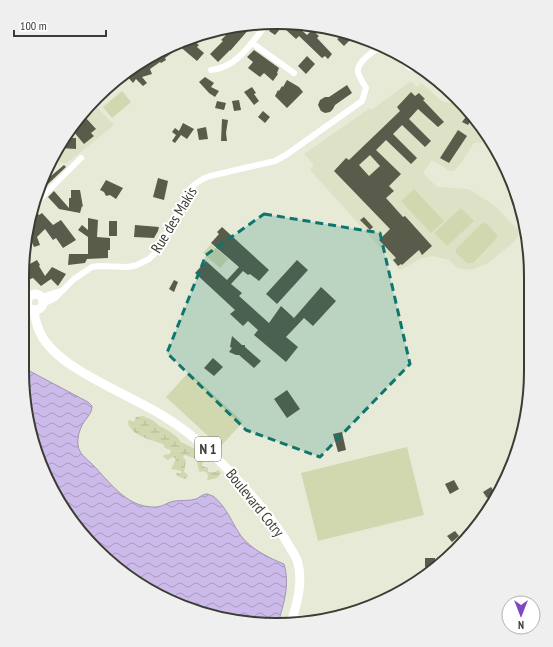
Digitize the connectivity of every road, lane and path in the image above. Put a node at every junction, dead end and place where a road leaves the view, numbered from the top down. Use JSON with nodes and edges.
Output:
{"nodes":[{"id":1,"x":262,"y":30,"type":"edge"},
{"id":2,"x":252,"y":43,"type":"junction"},
{"id":3,"x":377,"y":51,"type":"edge"},
{"id":4,"x":210,"y":70,"type":"dead end"},
{"id":5,"x":294,"y":73,"type":"dead end"},
{"id":6,"x":81,"y":158,"type":"dead end"},
{"id":7,"x":42,"y":197,"type":"edge"},
{"id":8,"x":29,"y":290,"type":"edge"},
{"id":9,"x":36,"y":302,"type":"junction"},
{"id":10,"x":293,"y":617,"type":"edge"}],
"edges":[{"from":1,"to":2,"type":"street"},
{"from":2,"to":4,"type":"street"},
{"from":2,"to":5,"type":"street"},
{"from":3,"to":9,"type":"street","name":"Rue des Makis"},
{"from":6,"to":7,"type":"street"},
{"from":8,"to":9,"type":"main road","number":"N 1"},
{"from":9,"to":10,"type":"main road","name":"Boulevard Cotry","number":"N 1"}]}
